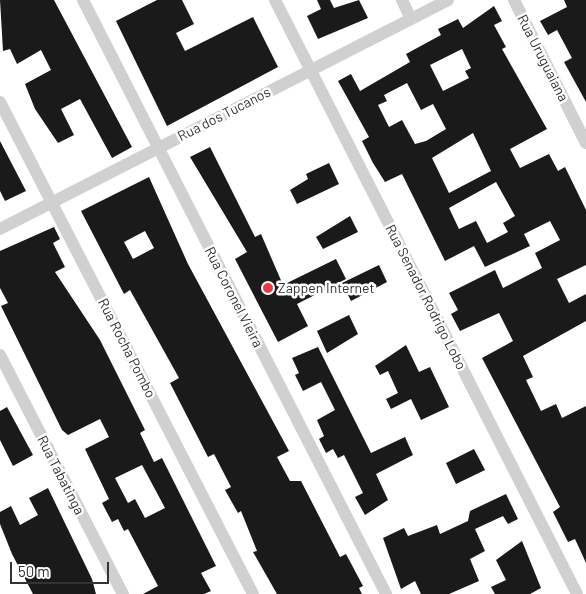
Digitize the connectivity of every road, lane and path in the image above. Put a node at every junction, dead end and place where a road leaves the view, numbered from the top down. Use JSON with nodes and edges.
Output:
{"nodes":[{"id":1,"x":83,"y":0,"type":"edge"},
{"id":2,"x":274,"y":0,"type":"edge"},
{"id":3,"x":402,"y":0,"type":"edge"},
{"id":4,"x":448,"y":0,"type":"edge"},
{"id":5,"x":514,"y":0,"type":"edge"},
{"id":6,"x":411,"y":19,"type":"junction"},
{"id":7,"x":310,"y":70,"type":"junction"},
{"id":8,"x":0,"y":102,"type":"edge"},
{"id":9,"x":586,"y":143,"type":"edge"},
{"id":10,"x":158,"y":148,"type":"junction"},
{"id":11,"x":52,"y":202,"type":"junction"},
{"id":12,"x":0,"y":229,"type":"edge"},
{"id":13,"x":0,"y":355,"type":"edge"},
{"id":14,"x":122,"y":594,"type":"edge"},
{"id":15,"x":253,"y":594,"type":"edge"},
{"id":16,"x":386,"y":594,"type":"edge"},
{"id":17,"x":577,"y":594,"type":"edge"}],
"edges":[{"from":1,"to":10,"type":"street","name":"Rua Coronel Vieira"},
{"from":2,"to":7,"type":"street","name":"Rua Senador Rodrigo Lobo"},
{"from":3,"to":6,"type":"street"},
{"from":4,"to":6,"type":"street","name":"Rua dos Tucanos"},
{"from":5,"to":9,"type":"street","name":"Rua Uruguaiana"},
{"from":6,"to":7,"type":"street","name":"Rua dos Tucanos"},
{"from":7,"to":10,"type":"street","name":"Rua dos Tucanos"},
{"from":7,"to":17,"type":"street","name":"Rua Senador Rodrigo Lobo"},
{"from":8,"to":11,"type":"street","name":"Rua Rocha Pombo"},
{"from":10,"to":11,"type":"street","name":"Rua dos Tucanos"},
{"from":10,"to":16,"type":"street","name":"Rua Coronel Vieira"},
{"from":11,"to":12,"type":"street","name":"Rua dos Tucanos"},
{"from":11,"to":15,"type":"street","name":"Rua Rocha Pombo"},
{"from":13,"to":14,"type":"street","name":"Rua Tabatinga"}]}
